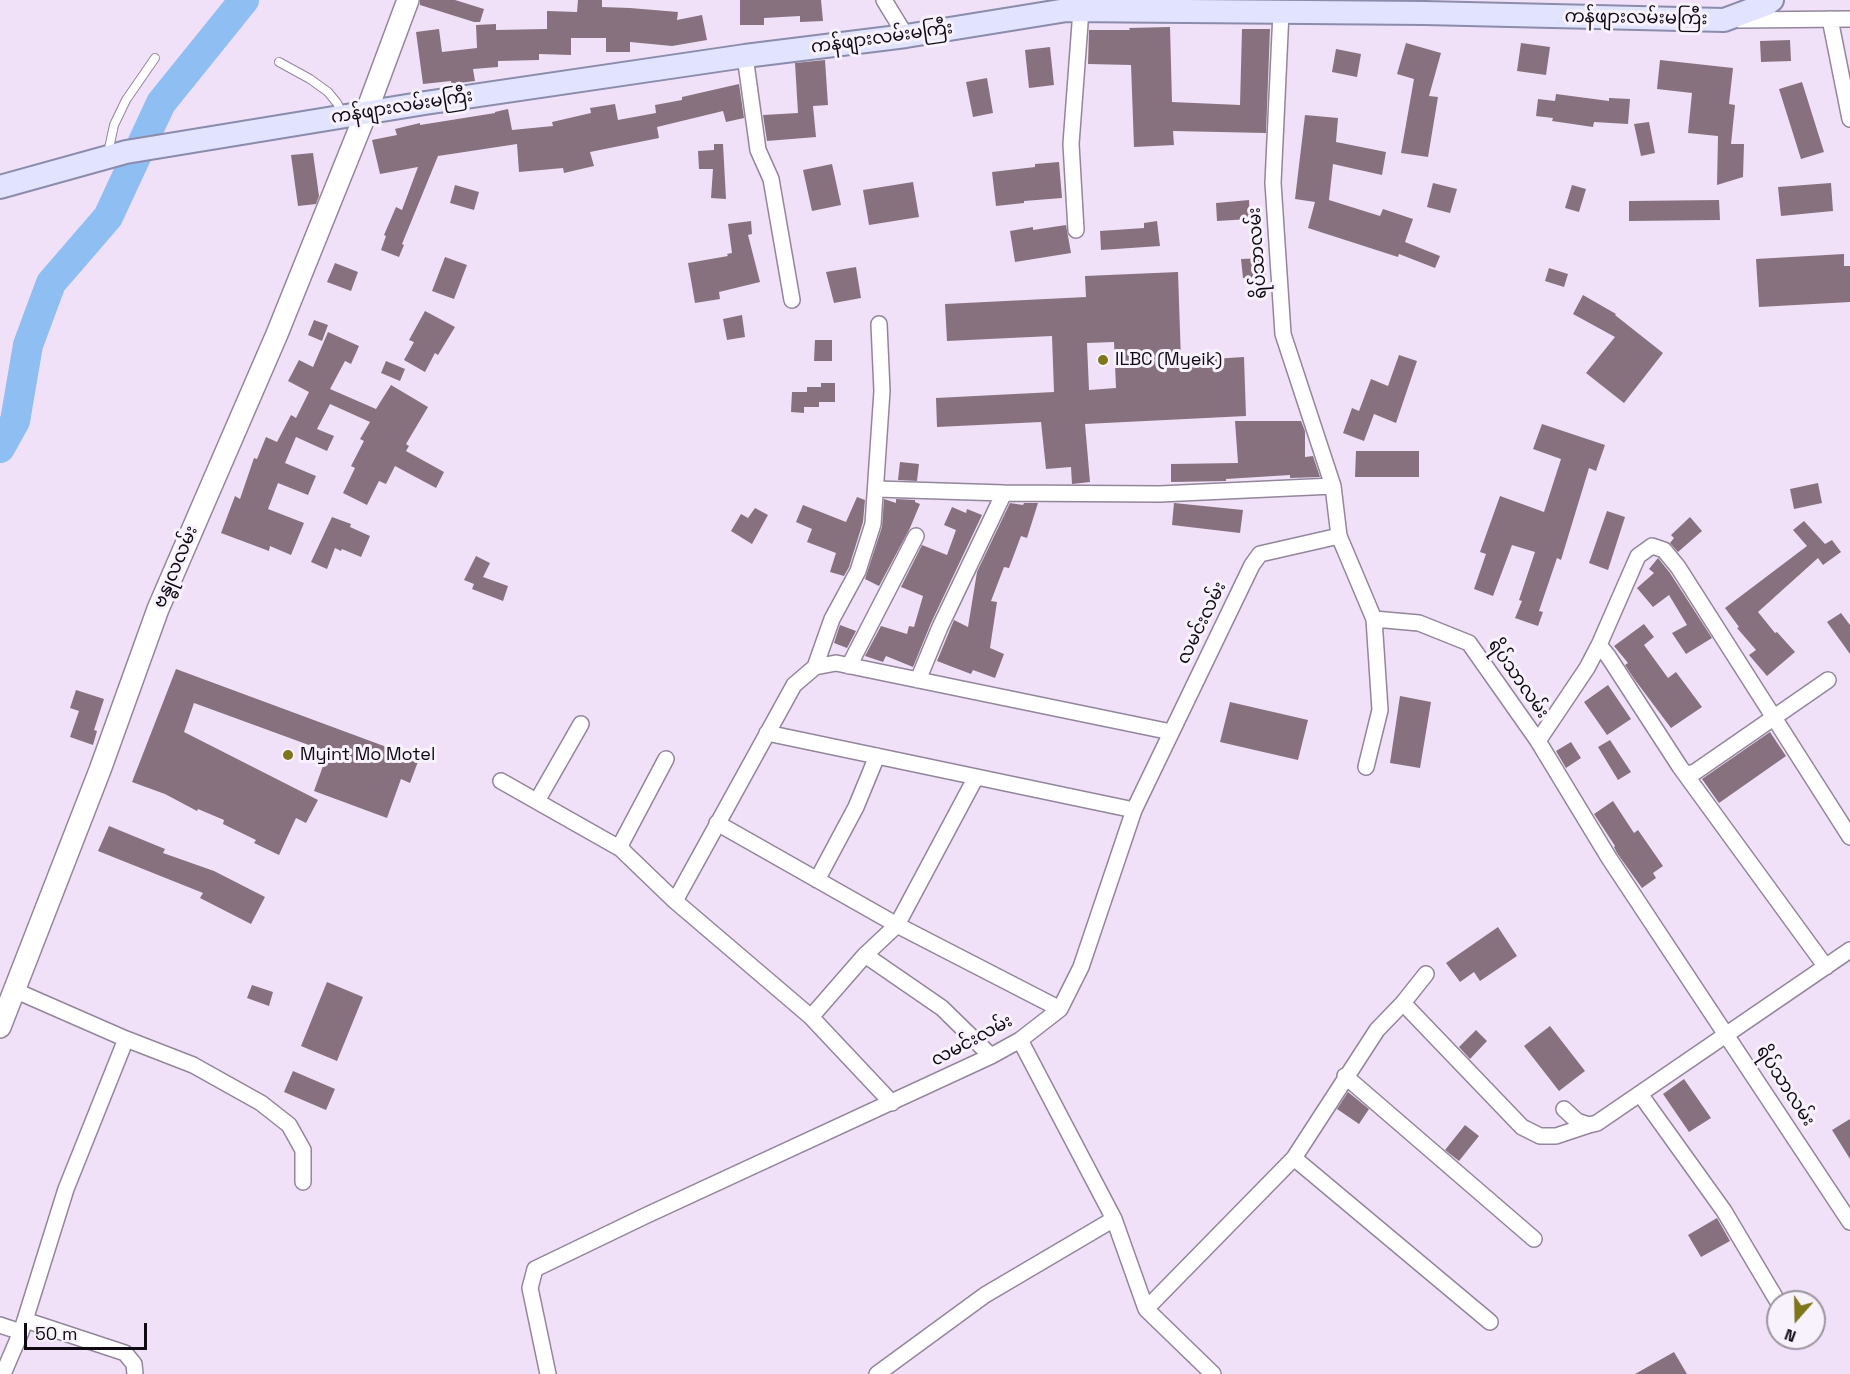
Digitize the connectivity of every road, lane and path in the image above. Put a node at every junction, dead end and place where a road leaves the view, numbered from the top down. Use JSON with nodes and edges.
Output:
{"nodes":[{"id":1,"x":408,"y":0,"type":"edge"},
{"id":2,"x":884,"y":0,"type":"edge"},
{"id":3,"x":1772,"y":0,"type":"edge"},
{"id":4,"x":1072,"y":6,"type":"edge"},
{"id":5,"x":1425,"y":6,"type":"edge"},
{"id":6,"x":1281,"y":12,"type":"junction"},
{"id":7,"x":1830,"y":19,"type":"junction"},
{"id":8,"x":1850,"y":19,"type":"edge"},
{"id":9,"x":1724,"y":20,"type":"junction"},
{"id":10,"x":906,"y":36,"type":"junction"},
{"id":11,"x":745,"y":56,"type":"junction"},
{"id":12,"x":154,"y":58,"type":"dead end"},
{"id":13,"x":279,"y":62,"type":"dead end"},
{"id":14,"x":355,"y":114,"type":"junction"},
{"id":15,"x":1850,"y":119,"type":"edge"},
{"id":16,"x":107,"y":158,"type":"junction"},
{"id":17,"x":0,"y":187,"type":"edge"},
{"id":18,"x":1076,"y":230,"type":"dead end"},
{"id":19,"x":792,"y":300,"type":"dead end"},
{"id":20,"x":879,"y":324,"type":"dead end"},
{"id":21,"x":1333,"y":486,"type":"junction"},
{"id":22,"x":877,"y":489,"type":"junction"},
{"id":23,"x":1005,"y":494,"type":"junction"},
{"id":24,"x":916,"y":536,"type":"dead end"},
{"id":25,"x":1339,"y":536,"type":"junction"},
{"id":26,"x":1374,"y":619,"type":"junction"},
{"id":27,"x":1599,"y":645,"type":"junction"},
{"id":28,"x":849,"y":666,"type":"junction"},
{"id":29,"x":815,"y":667,"type":"junction"},
{"id":30,"x":918,"y":680,"type":"junction"},
{"id":31,"x":1828,"y":680,"type":"dead end"},
{"id":32,"x":1773,"y":717,"type":"junction"},
{"id":33,"x":581,"y":724,"type":"dead end"},
{"id":34,"x":1171,"y":732,"type":"junction"},
{"id":35,"x":767,"y":733,"type":"junction"},
{"id":36,"x":1538,"y":741,"type":"junction"},
{"id":37,"x":877,"y":756,"type":"junction"},
{"id":38,"x":666,"y":759,"type":"dead end"},
{"id":39,"x":1366,"y":767,"type":"dead end"},
{"id":40,"x":1687,"y":774,"type":"junction"},
{"id":41,"x":976,"y":777,"type":"junction"},
{"id":42,"x":501,"y":781,"type":"dead end"},
{"id":43,"x":537,"y":801,"type":"junction"},
{"id":44,"x":1134,"y":810,"type":"junction"},
{"id":45,"x":717,"y":824,"type":"junction"},
{"id":46,"x":1850,"y":837,"type":"edge"},
{"id":47,"x":621,"y":849,"type":"junction"},
{"id":48,"x":817,"y":880,"type":"junction"},
{"id":49,"x":675,"y":901,"type":"junction"},
{"id":50,"x":897,"y":925,"type":"junction"},
{"id":51,"x":1850,"y":950,"type":"edge"},
{"id":52,"x":865,"y":955,"type":"junction"},
{"id":53,"x":1826,"y":967,"type":"junction"},
{"id":54,"x":1426,"y":974,"type":"dead end"},
{"id":55,"x":14,"y":990,"type":"junction"},
{"id":56,"x":1403,"y":1003,"type":"junction"},
{"id":57,"x":1060,"y":1008,"type":"junction"},
{"id":58,"x":811,"y":1017,"type":"junction"},
{"id":59,"x":0,"y":1027,"type":"edge"},
{"id":60,"x":1727,"y":1034,"type":"junction"},
{"id":61,"x":126,"y":1039,"type":"junction"},
{"id":62,"x":1020,"y":1040,"type":"junction"},
{"id":63,"x":991,"y":1056,"type":"junction"},
{"id":64,"x":1345,"y":1076,"type":"junction"},
{"id":65,"x":1640,"y":1094,"type":"junction"},
{"id":66,"x":892,"y":1103,"type":"junction"},
{"id":67,"x":1564,"y":1109,"type":"dead end"},
{"id":68,"x":1589,"y":1125,"type":"junction"},
{"id":69,"x":1294,"y":1158,"type":"junction"},
{"id":70,"x":303,"y":1182,"type":"dead end"},
{"id":71,"x":1114,"y":1219,"type":"junction"},
{"id":72,"x":1850,"y":1222,"type":"edge"},
{"id":73,"x":1534,"y":1239,"type":"dead end"},
{"id":74,"x":1771,"y":1290,"type":"edge"},
{"id":75,"x":1146,"y":1309,"type":"junction"},
{"id":76,"x":1490,"y":1322,"type":"dead end"},
{"id":77,"x":0,"y":1325,"type":"edge"},
{"id":78,"x":23,"y":1326,"type":"junction"},
{"id":79,"x":3,"y":1374,"type":"edge"},
{"id":80,"x":135,"y":1374,"type":"edge"},
{"id":81,"x":548,"y":1374,"type":"edge"},
{"id":82,"x":877,"y":1374,"type":"edge"},
{"id":83,"x":1214,"y":1374,"type":"edge"}],
"edges":[{"from":1,"to":14,"type":"street","name":"ဗန္ဓုလလမ်း"},
{"from":2,"to":10,"type":"street"},
{"from":3,"to":9,"type":"main road","name":"ကန်ဖျားလမ်းမကြီး"},
{"from":4,"to":6,"type":"main road","name":"ကန်ဖျားလမ်းမကြီး"},
{"from":4,"to":10,"type":"main road","name":"ကန်ဖျားလမ်းမကြီး"},
{"from":4,"to":18,"type":"street"},
{"from":5,"to":6,"type":"main road","name":"ကန်ဖျားလမ်းမကြီး"},
{"from":5,"to":9,"type":"main road","name":"ကန်ဖျားလမ်းမကြီး"},
{"from":6,"to":21,"type":"street","name":"ရိပ်သာလမ်း"},
{"from":7,"to":8,"type":"street"},
{"from":7,"to":9,"type":"street"},
{"from":7,"to":15,"type":"street"},
{"from":10,"to":11,"type":"main road","name":"ကန်ဖျားလမ်းမကြီး"},
{"from":11,"to":14,"type":"main road","name":"ကန်ဖျားလမ်းမကြီး"},
{"from":11,"to":19,"type":"street"},
{"from":12,"to":16,"type":"lane"},
{"from":13,"to":14,"type":"lane"},
{"from":14,"to":16,"type":"main road","name":"ကန်ဖျားလမ်းမကြီး"},
{"from":14,"to":55,"type":"street","name":"ဗန္ဓုလလမ်း"},
{"from":16,"to":17,"type":"main road","name":"ကန်ဖျားလမ်းမကြီး"},
{"from":20,"to":22,"type":"street"},
{"from":21,"to":23,"type":"street"},
{"from":21,"to":25,"type":"street","name":"ရိပ်သာလမ်း"},
{"from":22,"to":23,"type":"street"},
{"from":22,"to":29,"type":"street"},
{"from":23,"to":30,"type":"street"},
{"from":24,"to":28,"type":"street"},
{"from":25,"to":26,"type":"street","name":"ရိပ်သာလမ်း"},
{"from":25,"to":34,"type":"street","name":"လမင်းလမ်း"},
{"from":26,"to":36,"type":"street","name":"ရိပ်သာလမ်း"},
{"from":26,"to":39,"type":"street"},
{"from":27,"to":32,"type":"street"},
{"from":27,"to":36,"type":"street"},
{"from":27,"to":40,"type":"street"},
{"from":28,"to":29,"type":"street"},
{"from":28,"to":30,"type":"street"},
{"from":29,"to":35,"type":"street"},
{"from":30,"to":34,"type":"street"},
{"from":31,"to":32,"type":"street"},
{"from":32,"to":40,"type":"street"},
{"from":32,"to":46,"type":"street"},
{"from":33,"to":43,"type":"street"},
{"from":34,"to":44,"type":"street","name":"လမင်းလမ်း"},
{"from":35,"to":37,"type":"street"},
{"from":35,"to":45,"type":"street"},
{"from":36,"to":60,"type":"street","name":"ရိပ်သာလမ်း"},
{"from":37,"to":41,"type":"street"},
{"from":37,"to":48,"type":"street"},
{"from":38,"to":47,"type":"street"},
{"from":40,"to":53,"type":"street"},
{"from":41,"to":44,"type":"street"},
{"from":41,"to":50,"type":"street"},
{"from":42,"to":43,"type":"street"},
{"from":43,"to":47,"type":"street"},
{"from":44,"to":57,"type":"street","name":"လမင်းလမ်း"},
{"from":45,"to":48,"type":"street"},
{"from":45,"to":49,"type":"street"},
{"from":47,"to":49,"type":"street"},
{"from":48,"to":50,"type":"street"},
{"from":49,"to":58,"type":"street"},
{"from":50,"to":52,"type":"street"},
{"from":50,"to":57,"type":"street"},
{"from":51,"to":53,"type":"street"},
{"from":52,"to":58,"type":"street"},
{"from":52,"to":63,"type":"street"},
{"from":53,"to":60,"type":"street"},
{"from":54,"to":56,"type":"street"},
{"from":55,"to":59,"type":"street","name":"ဗန္ဓုလလမ်း"},
{"from":55,"to":61,"type":"street"},
{"from":56,"to":64,"type":"street"},
{"from":56,"to":68,"type":"street"},
{"from":57,"to":62,"type":"street","name":"လမင်းလမ်း"},
{"from":58,"to":66,"type":"street"},
{"from":60,"to":65,"type":"street"},
{"from":60,"to":72,"type":"street","name":"ရိပ်သာလမ်း"},
{"from":61,"to":70,"type":"street"},
{"from":61,"to":78,"type":"street"},
{"from":62,"to":63,"type":"street","name":"လမင်းလမ်း"},
{"from":62,"to":71,"type":"street"},
{"from":63,"to":66,"type":"street","name":"လမင်းလမ်း"},
{"from":64,"to":69,"type":"street"},
{"from":64,"to":73,"type":"street"},
{"from":65,"to":68,"type":"street"},
{"from":65,"to":74,"type":"street"},
{"from":66,"to":81,"type":"street","name":"လမင်းလမ်း"},
{"from":67,"to":68,"type":"street"},
{"from":69,"to":75,"type":"street"},
{"from":69,"to":76,"type":"street"},
{"from":71,"to":75,"type":"street"},
{"from":71,"to":82,"type":"street"},
{"from":75,"to":83,"type":"street"},
{"from":77,"to":78,"type":"street"},
{"from":78,"to":79,"type":"street"},
{"from":78,"to":80,"type":"street"}]}
